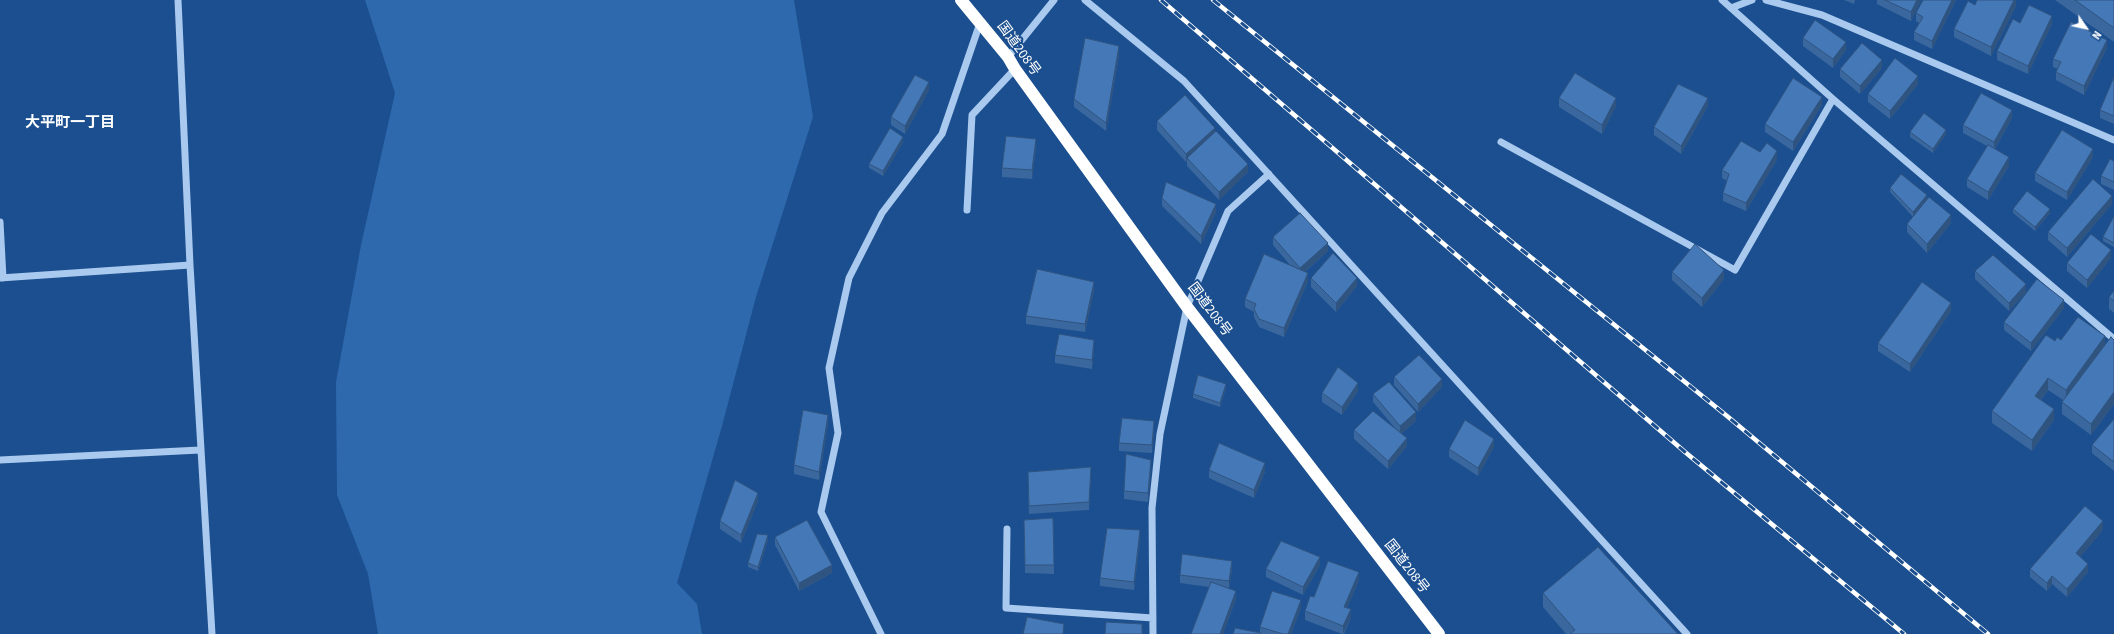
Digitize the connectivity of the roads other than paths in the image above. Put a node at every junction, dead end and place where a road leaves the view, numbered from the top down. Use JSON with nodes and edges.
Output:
{"nodes":[{"id":1,"x":178,"y":0,"type":"edge"},
{"id":2,"x":961,"y":0,"type":"edge"},
{"id":3,"x":1054,"y":0,"type":"edge"},
{"id":4,"x":1085,"y":0,"type":"edge"},
{"id":5,"x":1722,"y":0,"type":"edge"},
{"id":6,"x":1752,"y":0,"type":"edge"},
{"id":7,"x":1766,"y":0,"type":"edge"},
{"id":8,"x":1731,"y":8,"type":"junction"},
{"id":9,"x":980,"y":23,"type":"junction"},
{"id":10,"x":1008,"y":57,"type":"junction"},
{"id":11,"x":1014,"y":69,"type":"junction"},
{"id":12,"x":1833,"y":99,"type":"junction"},
{"id":13,"x":2114,"y":140,"type":"edge"},
{"id":14,"x":1501,"y":142,"type":"dead end"},
{"id":15,"x":1269,"y":174,"type":"junction"},
{"id":16,"x":968,"y":210,"type":"dead end"},
{"id":17,"x":0,"y":222,"type":"edge"},
{"id":18,"x":190,"y":265,"type":"junction"},
{"id":19,"x":2,"y":278,"type":"edge"},
{"id":20,"x":1187,"y":307,"type":"junction"},
{"id":21,"x":2114,"y":339,"type":"edge"},
{"id":22,"x":200,"y":450,"type":"junction"},
{"id":23,"x":0,"y":460,"type":"edge"},
{"id":24,"x":1007,"y":529,"type":"dead end"},
{"id":25,"x":1153,"y":618,"type":"junction"},
{"id":26,"x":212,"y":634,"type":"edge"},
{"id":27,"x":881,"y":634,"type":"edge"},
{"id":28,"x":1153,"y":634,"type":"edge"},
{"id":29,"x":1438,"y":634,"type":"edge"},
{"id":30,"x":1687,"y":634,"type":"edge"}],
"edges":[{"from":1,"to":18,"type":"street"},
{"from":2,"to":9,"type":"highway","name":"国道208号"},
{"from":3,"to":10,"type":"street"},
{"from":4,"to":15,"type":"street"},
{"from":5,"to":8,"type":"street"},
{"from":6,"to":8,"type":"street"},
{"from":7,"to":13,"type":"street"},
{"from":8,"to":12,"type":"street"},
{"from":9,"to":10,"type":"highway","name":"国道208号"},
{"from":9,"to":27,"type":"street"},
{"from":10,"to":11,"type":"highway","name":"国道208号"},
{"from":11,"to":16,"type":"street"},
{"from":11,"to":20,"type":"highway","name":"国道208号"},
{"from":12,"to":14,"type":"street"},
{"from":12,"to":21,"type":"street"},
{"from":15,"to":20,"type":"street"},
{"from":15,"to":30,"type":"street"},
{"from":17,"to":19,"type":"street"},
{"from":18,"to":19,"type":"street"},
{"from":18,"to":22,"type":"street"},
{"from":20,"to":25,"type":"street"},
{"from":20,"to":29,"type":"highway","name":"国道208号"},
{"from":22,"to":23,"type":"street"},
{"from":22,"to":26,"type":"street"},
{"from":24,"to":25,"type":"street"},
{"from":25,"to":28,"type":"street"}]}
